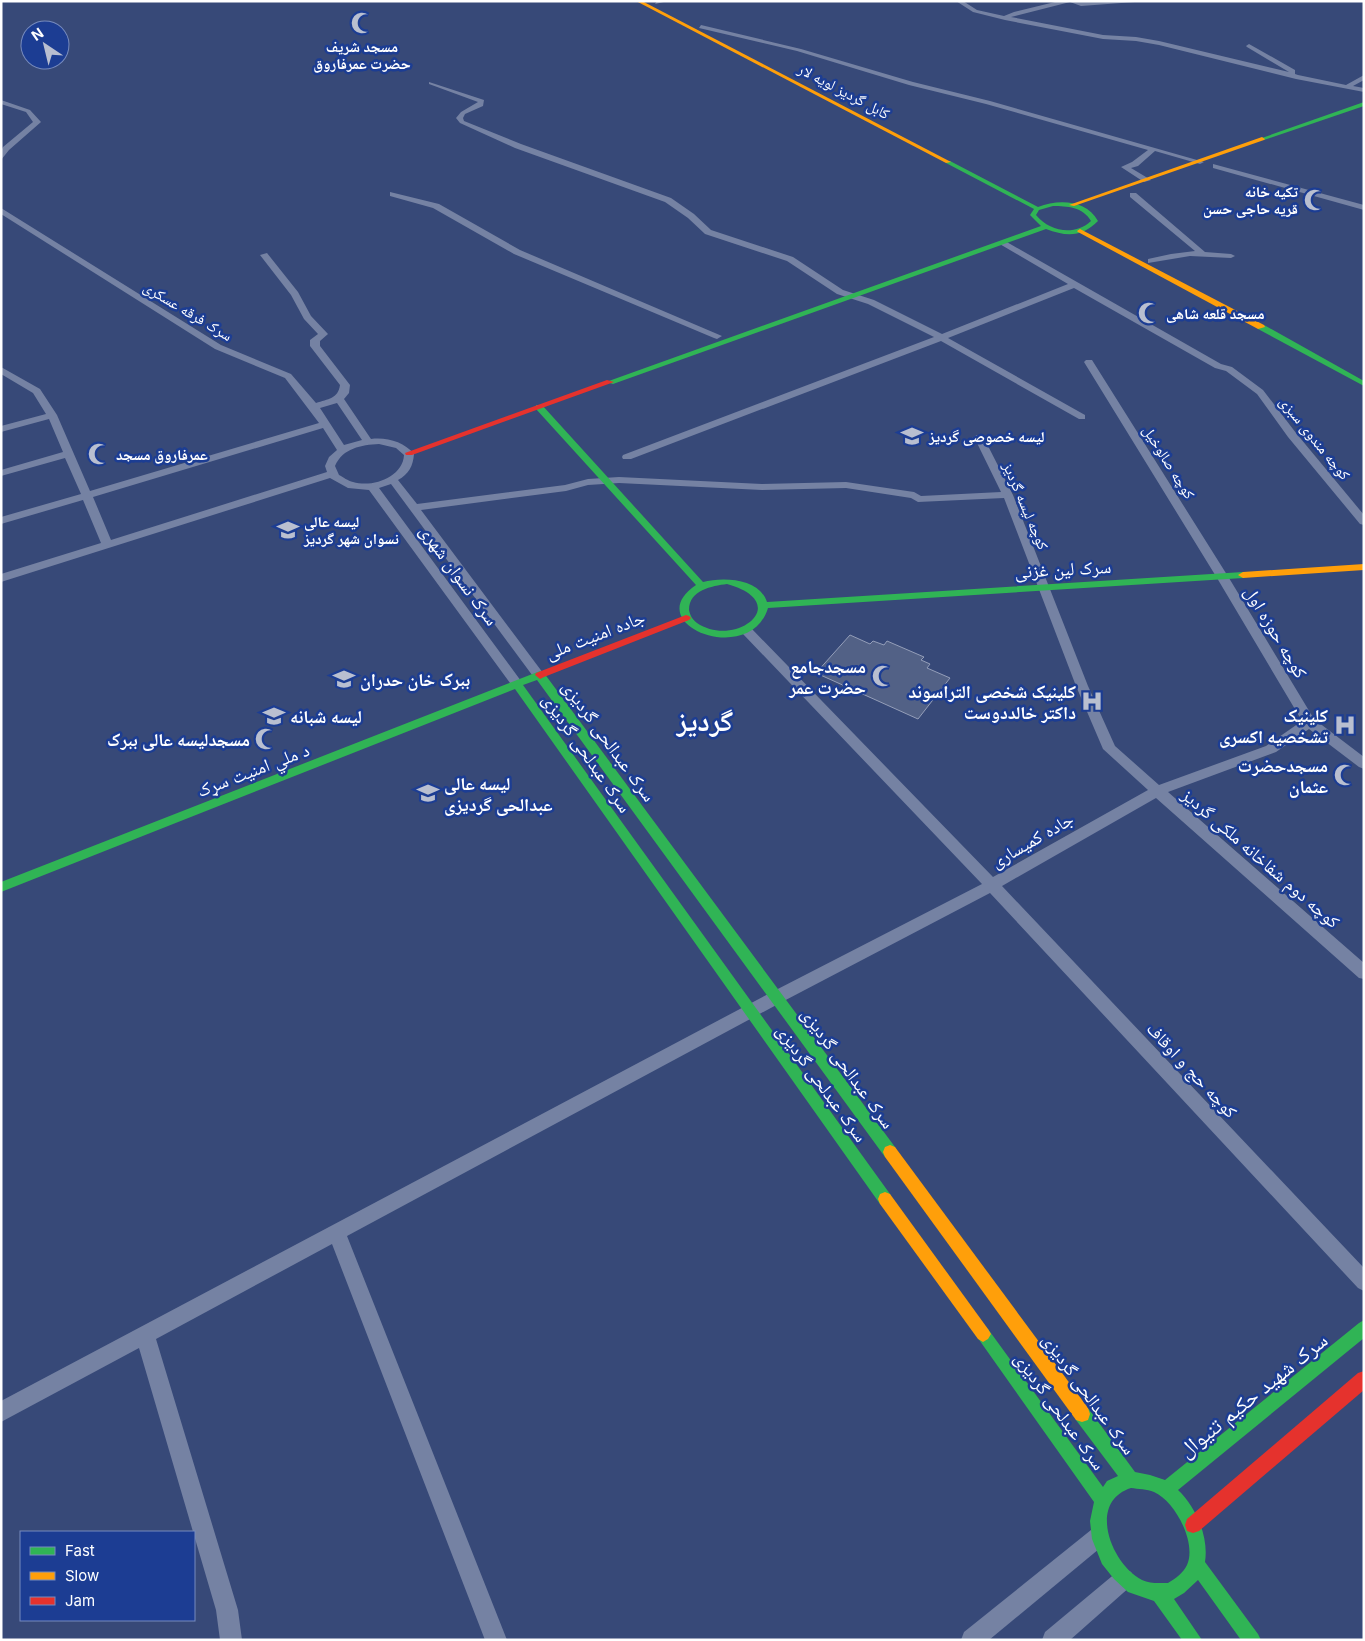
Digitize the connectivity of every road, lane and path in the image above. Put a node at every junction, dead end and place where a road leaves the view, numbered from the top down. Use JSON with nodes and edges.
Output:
{"nodes":[{"id":1,"x":638,"y":1,"type":"edge"},
{"id":2,"x":959,"y":1,"type":"edge"},
{"id":3,"x":1068,"y":1,"type":"edge"},
{"id":4,"x":1073,"y":1,"type":"edge"},
{"id":5,"x":1145,"y":1,"type":"edge"},
{"id":6,"x":658,"y":2,"type":"edge"},
{"id":7,"x":1005,"y":18,"type":"junction"},
{"id":8,"x":701,"y":27,"type":"junction"},
{"id":9,"x":1249,"y":46,"type":"dead end"},
{"id":10,"x":1292,"y":75,"type":"junction"},
{"id":11,"x":1364,"y":77,"type":"edge"},
{"id":12,"x":431,"y":83,"type":"dead end"},
{"id":13,"x":1348,"y":86,"type":"junction"},
{"id":14,"x":1364,"y":90,"type":"edge"},
{"id":15,"x":1,"y":102,"type":"edge"},
{"id":16,"x":1364,"y":104,"type":"edge"},
{"id":17,"x":1364,"y":113,"type":"edge"},
{"id":18,"x":1153,"y":149,"type":"junction"},
{"id":19,"x":1,"y":158,"type":"edge"},
{"id":20,"x":1200,"y":162,"type":"junction"},
{"id":21,"x":1216,"y":166,"type":"junction"},
{"id":22,"x":1147,"y":180,"type":"junction"},
{"id":23,"x":393,"y":194,"type":"dead end"},
{"id":24,"x":1133,"y":195,"type":"junction"},
{"id":25,"x":1072,"y":205,"type":"junction"},
{"id":26,"x":1040,"y":207,"type":"junction"},
{"id":27,"x":1364,"y":208,"type":"edge"},
{"id":28,"x":1,"y":210,"type":"edge"},
{"id":29,"x":1089,"y":212,"type":"junction"},
{"id":30,"x":1041,"y":225,"type":"junction"},
{"id":31,"x":1084,"y":230,"type":"junction"},
{"id":32,"x":1002,"y":243,"type":"junction"},
{"id":33,"x":1202,"y":253,"type":"junction"},
{"id":34,"x":264,"y":255,"type":"dead end"},
{"id":35,"x":1231,"y":256,"type":"dead end"},
{"id":36,"x":1151,"y":262,"type":"junction"},
{"id":37,"x":1073,"y":285,"type":"junction"},
{"id":38,"x":840,"y":292,"type":"junction"},
{"id":39,"x":853,"y":296,"type":"junction"},
{"id":40,"x":717,"y":336,"type":"junction"},
{"id":41,"x":940,"y":337,"type":"junction"},
{"id":42,"x":1089,"y":362,"type":"dead end"},
{"id":43,"x":1,"y":370,"type":"edge"},
{"id":44,"x":1364,"y":374,"type":"edge"},
{"id":45,"x":1364,"y":384,"type":"edge"},
{"id":46,"x":339,"y":399,"type":"junction"},
{"id":47,"x":314,"y":406,"type":"junction"},
{"id":48,"x":539,"y":407,"type":"junction"},
{"id":49,"x":52,"y":415,"type":"junction"},
{"id":50,"x":1082,"y":417,"type":"dead end"},
{"id":51,"x":325,"y":424,"type":"junction"},
{"id":52,"x":1,"y":429,"type":"edge"},
{"id":53,"x":977,"y":438,"type":"dead end"},
{"id":54,"x":368,"y":441,"type":"junction"},
{"id":55,"x":342,"y":450,"type":"junction"},
{"id":56,"x":406,"y":450,"type":"junction"},
{"id":57,"x":68,"y":454,"type":"junction"},
{"id":58,"x":627,"y":457,"type":"dead end"},
{"id":59,"x":1,"y":473,"type":"edge"},
{"id":60,"x":332,"y":474,"type":"junction"},
{"id":61,"x":393,"y":480,"type":"junction"},
{"id":62,"x":606,"y":481,"type":"junction"},
{"id":63,"x":372,"y":486,"type":"junction"},
{"id":64,"x":1008,"y":495,"type":"junction"},
{"id":65,"x":86,"y":496,"type":"junction"},
{"id":66,"x":414,"y":508,"type":"junction"},
{"id":67,"x":1,"y":521,"type":"edge"},
{"id":68,"x":1364,"y":522,"type":"edge"},
{"id":69,"x":108,"y":545,"type":"junction"},
{"id":70,"x":1364,"y":567,"type":"edge"},
{"id":71,"x":1,"y":578,"type":"edge"},
{"id":72,"x":1223,"y":578,"type":"junction"},
{"id":73,"x":701,"y":586,"type":"junction"},
{"id":74,"x":1043,"y":588,"type":"junction"},
{"id":75,"x":764,"y":605,"type":"junction"},
{"id":76,"x":686,"y":618,"type":"junction"},
{"id":77,"x":747,"y":631,"type":"junction"},
{"id":78,"x":539,"y":676,"type":"junction"},
{"id":79,"x":517,"y":684,"type":"junction"},
{"id":80,"x":1309,"y":722,"type":"junction"},
{"id":81,"x":1364,"y":764,"type":"edge"},
{"id":82,"x":1156,"y":791,"type":"junction"},
{"id":83,"x":992,"y":885,"type":"junction"},
{"id":84,"x":1,"y":887,"type":"edge"},
{"id":85,"x":1364,"y":973,"type":"edge"},
{"id":86,"x":775,"y":998,"type":"junction"},
{"id":87,"x":750,"y":1012,"type":"junction"},
{"id":88,"x":336,"y":1232,"type":"junction"},
{"id":89,"x":1364,"y":1282,"type":"edge"},
{"id":90,"x":1364,"y":1328,"type":"edge"},
{"id":91,"x":145,"y":1334,"type":"junction"},
{"id":92,"x":1364,"y":1379,"type":"edge"},
{"id":93,"x":1,"y":1412,"type":"edge"},
{"id":94,"x":1131,"y":1480,"type":"junction"},
{"id":95,"x":1166,"y":1490,"type":"junction"},
{"id":96,"x":1102,"y":1500,"type":"junction"},
{"id":97,"x":1193,"y":1525,"type":"junction"},
{"id":98,"x":1098,"y":1536,"type":"junction"},
{"id":99,"x":1196,"y":1564,"type":"junction"},
{"id":100,"x":1124,"y":1579,"type":"junction"},
{"id":101,"x":1159,"y":1593,"type":"junction"},
{"id":102,"x":231,"y":1640,"type":"edge"},
{"id":103,"x":496,"y":1640,"type":"edge"},
{"id":104,"x":972,"y":1640,"type":"edge"},
{"id":105,"x":1053,"y":1640,"type":"edge"},
{"id":106,"x":1193,"y":1640,"type":"edge"},
{"id":107,"x":1252,"y":1640,"type":"edge"}],
"edges":[{"from":1,"to":26,"type":"main road","name":"کابل گردیز لویه لار"},
{"from":2,"to":7,"type":"street"},
{"from":3,"to":7,"type":"street"},
{"from":4,"to":5,"type":"street"},
{"from":6,"to":8,"type":"main road","name":"کابل گردیز لویه لار"},
{"from":7,"to":10,"type":"street"},
{"from":8,"to":18,"type":"street"},
{"from":8,"to":26,"type":"main road","name":"کابل گردیز لویه لار"},
{"from":9,"to":10,"type":"street"},
{"from":10,"to":13,"type":"street"},
{"from":11,"to":13,"type":"street"},
{"from":12,"to":38,"type":"street"},
{"from":13,"to":14,"type":"street"},
{"from":15,"to":19,"type":"street"},
{"from":16,"to":20,"type":"main road"},
{"from":17,"to":21,"type":"main road"},
{"from":18,"to":20,"type":"street"},
{"from":18,"to":22,"type":"street"},
{"from":20,"to":22,"type":"main road"},
{"from":21,"to":24,"type":"main road"},
{"from":21,"to":27,"type":"street"},
{"from":22,"to":25,"type":"main road"},
{"from":23,"to":40,"type":"street"},
{"from":24,"to":29,"type":"main road"},
{"from":24,"to":33,"type":"street"},
{"from":25,"to":26,"type":"main road"},
{"from":25,"to":29,"type":"main road"},
{"from":26,"to":30,"type":"main road"},
{"from":28,"to":47,"type":"street","name":"سرک فرقه عسکری"},
{"from":29,"to":31,"type":"main road"},
{"from":30,"to":31,"type":"main road"},
{"from":30,"to":32,"type":"main road"},
{"from":30,"to":38,"type":"main road"},
{"from":31,"to":36,"type":"main road"},
{"from":31,"to":45,"type":"main road"},
{"from":32,"to":37,"type":"street","name":"کوچه مندوی سبزی"},
{"from":32,"to":39,"type":"main road"},
{"from":33,"to":35,"type":"street"},
{"from":33,"to":36,"type":"street"},
{"from":34,"to":46,"type":"street"},
{"from":36,"to":44,"type":"main road"},
{"from":37,"to":41,"type":"street"},
{"from":37,"to":68,"type":"street","name":"کوچه مندوی سبزی"},
{"from":38,"to":39,"type":"street"},
{"from":38,"to":40,"type":"main road"},
{"from":39,"to":41,"type":"street"},
{"from":39,"to":48,"type":"main road"},
{"from":40,"to":56,"type":"main road"},
{"from":41,"to":50,"type":"street"},
{"from":41,"to":58,"type":"street"},
{"from":42,"to":72,"type":"street","name":"کوچه صالوخیل"},
{"from":43,"to":49,"type":"street"},
{"from":46,"to":47,"type":"street"},
{"from":46,"to":54,"type":"street"},
{"from":47,"to":51,"type":"street","name":"سرک فرقه عسکری"},
{"from":48,"to":56,"type":"main road"},
{"from":48,"to":62,"type":"main road"},
{"from":49,"to":52,"type":"street"},
{"from":49,"to":57,"type":"street"},
{"from":51,"to":55,"type":"street","name":"سرک فرقه عسکری"},
{"from":51,"to":65,"type":"street"},
{"from":53,"to":64,"type":"street","name":"کوچه لیسه گردیز"},
{"from":54,"to":55,"type":"street"},
{"from":54,"to":56,"type":"street"},
{"from":55,"to":60,"type":"street"},
{"from":56,"to":61,"type":"street"},
{"from":57,"to":59,"type":"street"},
{"from":57,"to":65,"type":"street"},
{"from":60,"to":63,"type":"street"},
{"from":60,"to":69,"type":"street"},
{"from":61,"to":63,"type":"street"},
{"from":61,"to":66,"type":"street","name":"سرک نسوان شهری"},
{"from":62,"to":64,"type":"street"},
{"from":62,"to":66,"type":"street"},
{"from":62,"to":73,"type":"main road"},
{"from":63,"to":79,"type":"street","name":"سرک نسوان شهری"},
{"from":64,"to":74,"type":"street","name":"کوچه لیسه گردیز"},
{"from":65,"to":67,"type":"street"},
{"from":65,"to":69,"type":"street"},
{"from":66,"to":78,"type":"street","name":"سرک نسوان شهری"},
{"from":69,"to":71,"type":"street"},
{"from":70,"to":72,"type":"main road","name":"سرک لین غزنی"},
{"from":72,"to":74,"type":"main road","name":"سرک لین غزنی"},
{"from":72,"to":80,"type":"street","name":"کوچه حوزه اول"},
{"from":73,"to":75,"type":"main road"},
{"from":73,"to":76,"type":"main road"},
{"from":74,"to":75,"type":"main road","name":"سرک لین غزنی"},
{"from":74,"to":82,"type":"street","name":"کوچه لیسه گردیز"},
{"from":75,"to":77,"type":"main road"},
{"from":76,"to":77,"type":"main road"},
{"from":76,"to":78,"type":"main road","name":"جاده امنیت ملی"},
{"from":77,"to":83,"type":"street","name":"کوچه حج و اوقاف"},
{"from":78,"to":79,"type":"main road","name":"جاده امنیت ملی"},
{"from":78,"to":86,"type":"main road","name":"سرک عبدالحی گردیزی"},
{"from":79,"to":84,"type":"main road","name":"د ملي امنیت سړک"},
{"from":79,"to":87,"type":"main road","name":"سرک عبدلحی گردیزی"},
{"from":80,"to":81,"type":"street"},
{"from":80,"to":82,"type":"street","name":"جاده کمیساری"},
{"from":82,"to":83,"type":"street","name":"جاده کمیساری"},
{"from":82,"to":85,"type":"street","name":"کوچه دوم شفاخانه ملکی گردیز"},
{"from":83,"to":86,"type":"street","name":"جاده کمیساری"},
{"from":83,"to":89,"type":"street","name":"کوچه حج و اوقاف"},
{"from":86,"to":87,"type":"street","name":"جاده کمیساری"},
{"from":86,"to":94,"type":"main road","name":"سرک عبدالحی گردیزی"},
{"from":87,"to":88,"type":"street","name":"جاده کمیساری"},
{"from":87,"to":96,"type":"main road","name":"سرک عبدلحی گردیزی"},
{"from":88,"to":91,"type":"street","name":"جاده کمیساری"},
{"from":88,"to":103,"type":"street"},
{"from":90,"to":95,"type":"main road","name":"سرک شهید حکیم تنیوال"},
{"from":91,"to":93,"type":"street","name":"جاده کمیساری"},
{"from":91,"to":102,"type":"street"},
{"from":92,"to":97,"type":"main road"},
{"from":94,"to":95,"type":"main road"},
{"from":94,"to":96,"type":"main road"},
{"from":95,"to":97,"type":"main road"},
{"from":96,"to":98,"type":"main road"},
{"from":97,"to":99,"type":"main road"},
{"from":98,"to":100,"type":"main road"},
{"from":98,"to":104,"type":"street"},
{"from":99,"to":101,"type":"main road"},
{"from":99,"to":107,"type":"main road"},
{"from":100,"to":101,"type":"main road"},
{"from":100,"to":105,"type":"street"},
{"from":101,"to":106,"type":"main road"}]}
